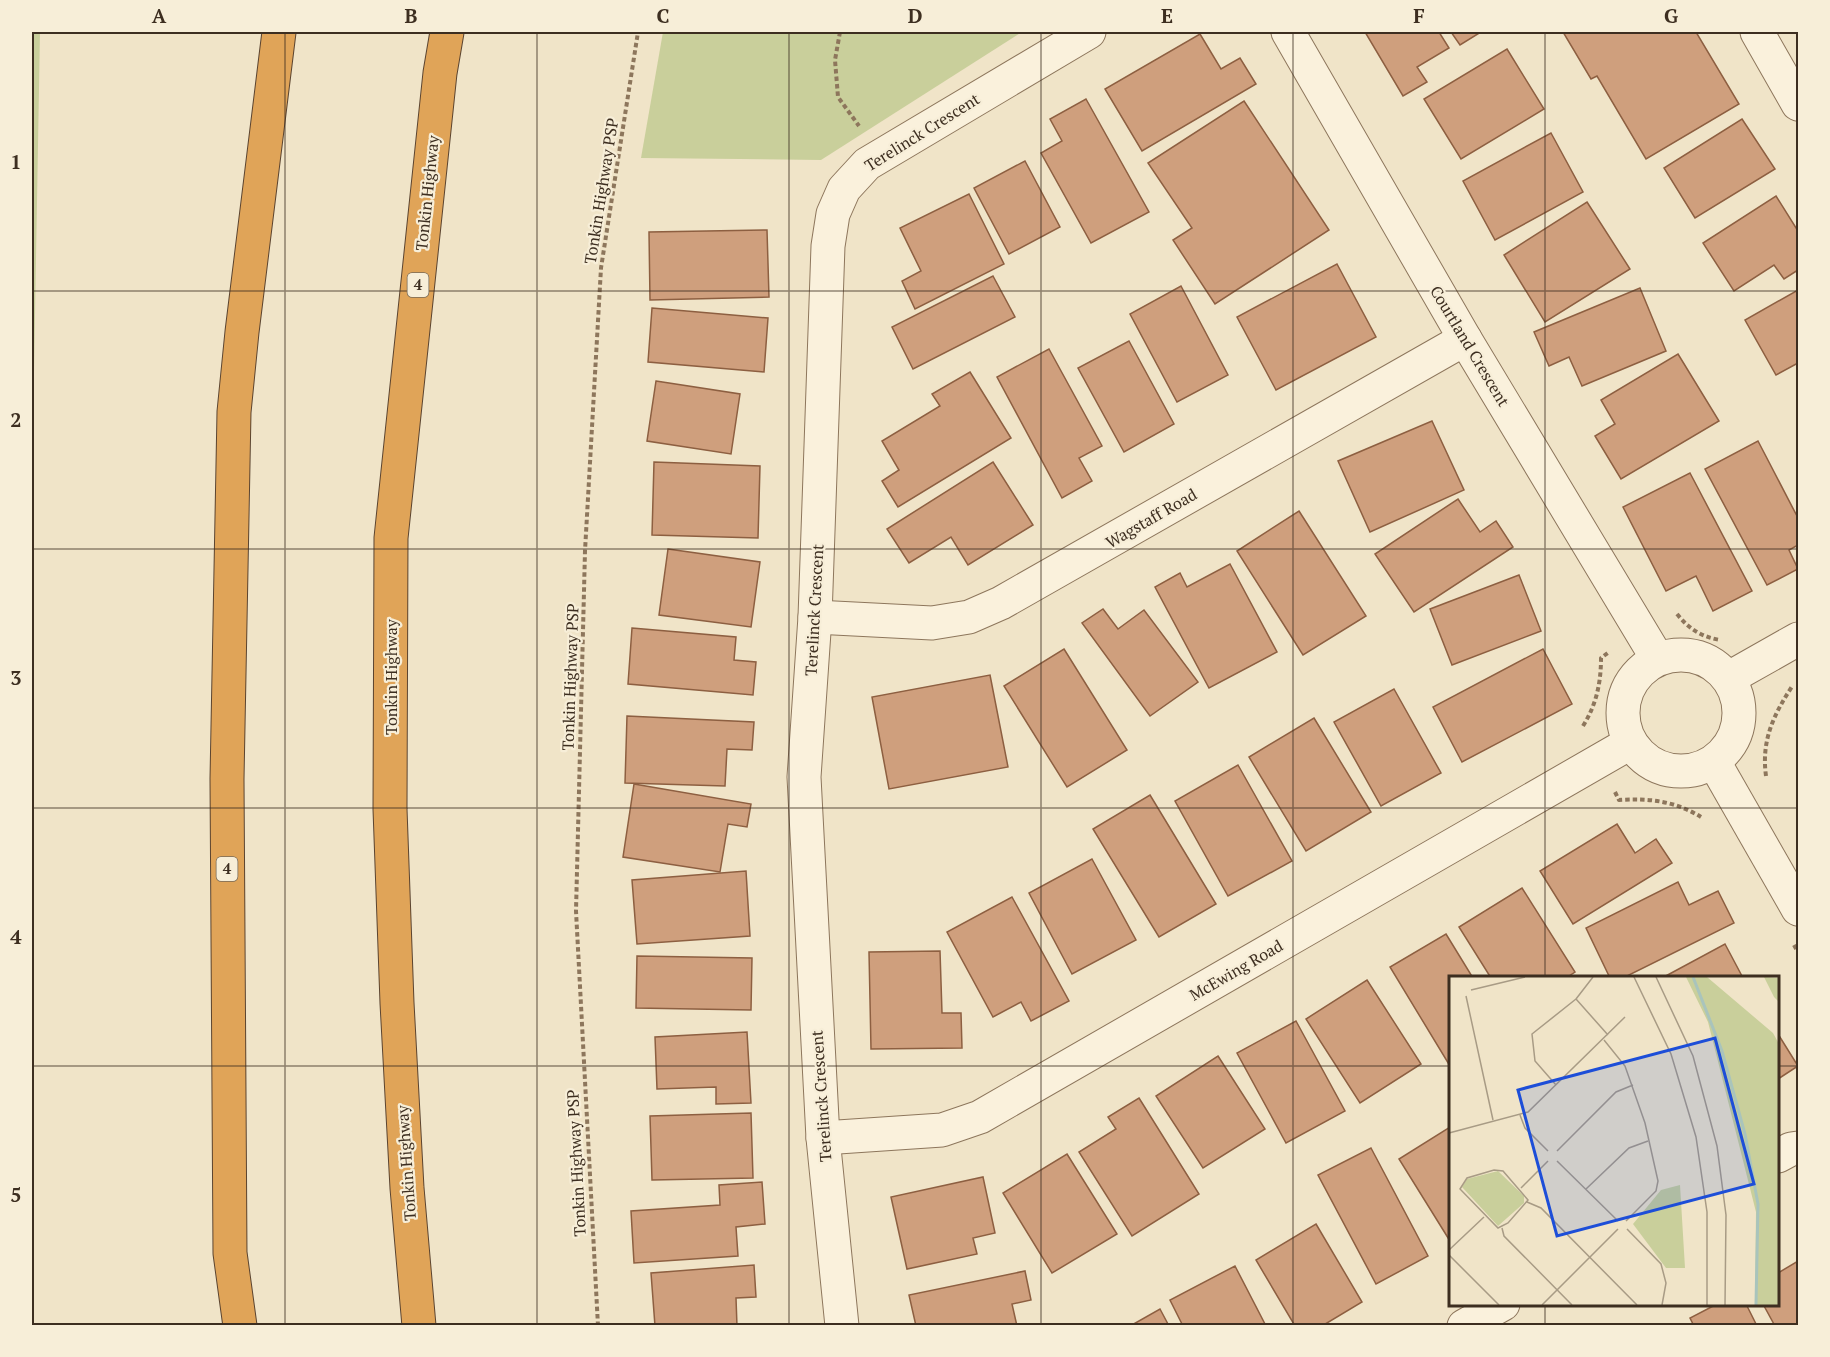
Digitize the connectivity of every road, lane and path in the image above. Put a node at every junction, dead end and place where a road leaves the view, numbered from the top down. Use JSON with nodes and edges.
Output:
{"nodes":[{"id":1,"x":279,"y":32,"type":"edge"},
{"id":2,"x":447,"y":32,"type":"edge"},
{"id":3,"x":638,"y":32,"type":"edge"},
{"id":4,"x":840,"y":32,"type":"edge"},
{"id":5,"x":1089,"y":32,"type":"edge"},
{"id":6,"x":1288,"y":32,"type":"edge"},
{"id":7,"x":1757,"y":32,"type":"edge"},
{"id":8,"x":1798,"y":104,"type":"edge"},
{"id":9,"x":864,"y":133,"type":"dead end"},
{"id":10,"x":1465,"y":339,"type":"junction"},
{"id":11,"x":815,"y":617,"type":"junction"},
{"id":12,"x":1640,"y":630,"type":"junction"},
{"id":13,"x":1798,"y":639,"type":"edge"},
{"id":14,"x":1731,"y":640,"type":"dead end"},
{"id":15,"x":1657,"y":658,"type":"junction"},
{"id":16,"x":1729,"y":678,"type":"junction"},
{"id":17,"x":1798,"y":681,"type":"edge"},
{"id":18,"x":1630,"y":743,"type":"junction"},
{"id":19,"x":1599,"y":761,"type":"junction"},
{"id":20,"x":1714,"y":762,"type":"junction"},
{"id":21,"x":1737,"y":802,"type":"junction"},
{"id":22,"x":1798,"y":909,"type":"edge"},
{"id":23,"x":823,"y":1138,"type":"junction"},
{"id":24,"x":1798,"y":1148,"type":"edge"},
{"id":25,"x":1779,"y":1155,"type":"edge"},
{"id":26,"x":240,"y":1326,"type":"edge"},
{"id":27,"x":419,"y":1326,"type":"edge"},
{"id":28,"x":598,"y":1326,"type":"edge"},
{"id":29,"x":842,"y":1326,"type":"edge"}],
"edges":[{"from":1,"to":26,"type":"highway","number":"4"},
{"from":2,"to":27,"type":"highway","name":"Tonkin Highway","number":"4"},
{"from":3,"to":28,"type":"path","name":"Tonkin Highway PSP"},
{"from":4,"to":9,"type":"path"},
{"from":5,"to":11,"type":"street","name":"Terelinck Crescent"},
{"from":6,"to":10,"type":"street","name":"Courtland Crescent"},
{"from":7,"to":8,"type":"street"},
{"from":10,"to":11,"type":"street","name":"Wagstaff Road"},
{"from":10,"to":12,"type":"street","name":"Courtland Crescent"},
{"from":11,"to":23,"type":"street","name":"Terelinck Crescent"},
{"from":12,"to":14,"type":"path"},
{"from":12,"to":15,"type":"street","name":"Courtland Crescent"},
{"from":12,"to":19,"type":"path"},
{"from":13,"to":16,"type":"street"},
{"from":15,"to":16,"type":"street"},
{"from":15,"to":18,"type":"street"},
{"from":16,"to":20,"type":"street"},
{"from":17,"to":21,"type":"path"},
{"from":18,"to":19,"type":"street","name":"McEwing Road"},
{"from":18,"to":20,"type":"street"},
{"from":19,"to":21,"type":"path"},
{"from":19,"to":23,"type":"street","name":"McEwing Road"},
{"from":20,"to":21,"type":"street"},
{"from":21,"to":22,"type":"street"},
{"from":23,"to":29,"type":"street","name":"Terelinck Crescent"},
{"from":24,"to":25,"type":"street"}]}
